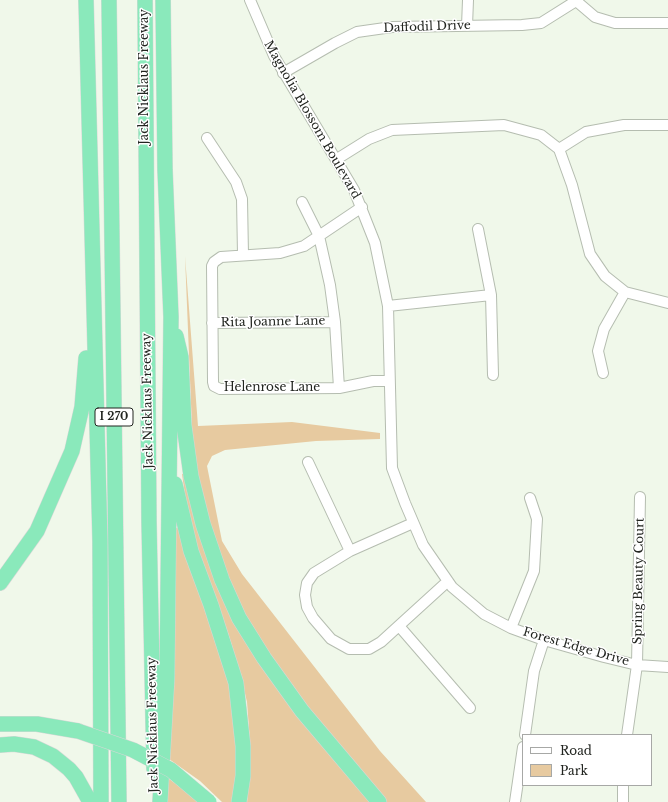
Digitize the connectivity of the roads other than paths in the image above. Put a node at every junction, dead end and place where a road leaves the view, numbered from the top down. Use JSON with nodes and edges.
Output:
{"nodes":[{"id":1,"x":86,"y":0,"type":"edge"},
{"id":2,"x":109,"y":0,"type":"edge"},
{"id":3,"x":145,"y":0,"type":"edge"},
{"id":4,"x":163,"y":0,"type":"edge"},
{"id":5,"x":250,"y":0,"type":"edge"},
{"id":6,"x":468,"y":0,"type":"edge"},
{"id":7,"x":575,"y":1,"type":"edge"},
{"id":8,"x":668,"y":23,"type":"edge"},
{"id":9,"x":468,"y":26,"type":"junction"},
{"id":10,"x":283,"y":73,"type":"junction"},
{"id":11,"x":668,"y":125,"type":"edge"},
{"id":12,"x":207,"y":138,"type":"dead end"},
{"id":13,"x":559,"y":149,"type":"junction"},
{"id":14,"x":337,"y":159,"type":"junction"},
{"id":15,"x":90,"y":171,"type":"junction"},
{"id":16,"x":302,"y":202,"type":"dead end"},
{"id":17,"x":362,"y":207,"type":"junction"},
{"id":18,"x":478,"y":229,"type":"dead end"},
{"id":19,"x":319,"y":236,"type":"junction"},
{"id":20,"x":243,"y":256,"type":"junction"},
{"id":21,"x":625,"y":292,"type":"junction"},
{"id":22,"x":491,"y":295,"type":"junction"},
{"id":23,"x":668,"y":303,"type":"edge"},
{"id":24,"x":388,"y":306,"type":"junction"},
{"id":25,"x":171,"y":317,"type":"junction"},
{"id":26,"x":335,"y":322,"type":"junction"},
{"id":27,"x":212,"y":323,"type":"junction"},
{"id":28,"x":603,"y":373,"type":"dead end"},
{"id":29,"x":493,"y":375,"type":"dead end"},
{"id":30,"x":389,"y":381,"type":"junction"},
{"id":31,"x":338,"y":388,"type":"junction"},
{"id":32,"x":390,"y":431,"type":"joint"},
{"id":33,"x":169,"y":432,"type":"junction"},
{"id":34,"x":308,"y":462,"type":"dead end"},
{"id":35,"x":640,"y":497,"type":"dead end"},
{"id":36,"x":530,"y":498,"type":"dead end"},
{"id":37,"x":414,"y":523,"type":"junction"},
{"id":38,"x":350,"y":551,"type":"junction"},
{"id":39,"x":5,"y":572,"type":"edge"},
{"id":40,"x":448,"y":581,"type":"junction"},
{"id":41,"x":0,"y":584,"type":"edge"},
{"id":42,"x":399,"y":626,"type":"junction"},
{"id":43,"x":511,"y":628,"type":"junction"},
{"id":44,"x":544,"y":640,"type":"junction"},
{"id":45,"x":637,"y":665,"type":"junction"},
{"id":46,"x":668,"y":667,"type":"edge"},
{"id":47,"x":470,"y":708,"type":"dead end"},
{"id":48,"x":0,"y":724,"type":"edge"},
{"id":49,"x":525,"y":734,"type":"edge"},
{"id":50,"x":627,"y":734,"type":"edge"},
{"id":51,"x":0,"y":745,"type":"edge"},
{"id":52,"x":522,"y":753,"type":"edge"},
{"id":53,"x":623,"y":786,"type":"edge"},
{"id":54,"x":90,"y":802,"type":"edge"},
{"id":55,"x":101,"y":802,"type":"edge"},
{"id":56,"x":119,"y":802,"type":"edge"},
{"id":57,"x":154,"y":802,"type":"edge"},
{"id":58,"x":160,"y":802,"type":"edge"},
{"id":59,"x":209,"y":802,"type":"edge"},
{"id":60,"x":239,"y":802,"type":"edge"},
{"id":61,"x":379,"y":802,"type":"edge"},
{"id":62,"x":514,"y":802,"type":"edge"},
{"id":63,"x":623,"y":802,"type":"edge"}],
"edges":[{"from":1,"to":15,"type":"highway"},
{"from":2,"to":56,"type":"highway","number":"I 270"},
{"from":3,"to":57,"type":"highway","name":"Jack Nicklaus Freeway","number":"I 270"},
{"from":4,"to":25,"type":"highway"},
{"from":5,"to":10,"type":"street","name":"Magnolia Blossom Boulevard"},
{"from":6,"to":9,"type":"street"},
{"from":7,"to":8,"type":"street"},
{"from":7,"to":9,"type":"street","name":"Daffodil Drive"},
{"from":9,"to":10,"type":"street","name":"Daffodil Drive"},
{"from":10,"to":14,"type":"street","name":"Magnolia Blossom Boulevard"},
{"from":11,"to":13,"type":"street"},
{"from":12,"to":20,"type":"street"},
{"from":13,"to":14,"type":"street"},
{"from":13,"to":21,"type":"street"},
{"from":14,"to":17,"type":"street","name":"Magnolia Blossom Boulevard"},
{"from":15,"to":39,"type":"highway"},
{"from":15,"to":55,"type":"highway"},
{"from":16,"to":19,"type":"street"},
{"from":17,"to":19,"type":"street","name":"Helenrose Lane"},
{"from":17,"to":24,"type":"street","name":"Magnolia Blossom Boulevard"},
{"from":18,"to":22,"type":"street"},
{"from":19,"to":20,"type":"street","name":"Helenrose Lane"},
{"from":19,"to":26,"type":"street"},
{"from":20,"to":27,"type":"street","name":"Helenrose Lane"},
{"from":21,"to":23,"type":"street"},
{"from":21,"to":28,"type":"street"},
{"from":22,"to":24,"type":"street"},
{"from":22,"to":29,"type":"street"},
{"from":24,"to":30,"type":"street","name":"Magnolia Blossom Boulevard"},
{"from":25,"to":33,"type":"highway"},
{"from":25,"to":61,"type":"highway"},
{"from":26,"to":27,"type":"street","name":"Rita Joanne Lane"},
{"from":26,"to":31,"type":"street"},
{"from":27,"to":31,"type":"street","name":"Helenrose Lane"},
{"from":30,"to":31,"type":"street","name":"Helenrose Lane"},
{"from":30,"to":32,"type":"street","name":"Magnolia Blossom Boulevard"},
{"from":32,"to":37,"type":"street","name":"Forest Edge Drive"},
{"from":33,"to":58,"type":"highway"},
{"from":33,"to":60,"type":"highway"},
{"from":34,"to":38,"type":"street"},
{"from":35,"to":45,"type":"street","name":"Spring Beauty Court"},
{"from":36,"to":43,"type":"street"},
{"from":37,"to":38,"type":"street"},
{"from":37,"to":40,"type":"street","name":"Forest Edge Drive"},
{"from":38,"to":42,"type":"street"},
{"from":39,"to":41,"type":"highway"},
{"from":40,"to":42,"type":"street"},
{"from":40,"to":43,"type":"street","name":"Forest Edge Drive"},
{"from":42,"to":47,"type":"street"},
{"from":43,"to":44,"type":"street","name":"Forest Edge Drive"},
{"from":44,"to":45,"type":"street","name":"Forest Edge Drive"},
{"from":44,"to":49,"type":"street"},
{"from":45,"to":46,"type":"street","name":"Forest Edge Drive"},
{"from":45,"to":50,"type":"street","name":"Spring Beauty Court"},
{"from":48,"to":59,"type":"highway","bridge":true},
{"from":51,"to":54,"type":"highway"},
{"from":52,"to":62,"type":"street"},
{"from":53,"to":63,"type":"street"}]}
